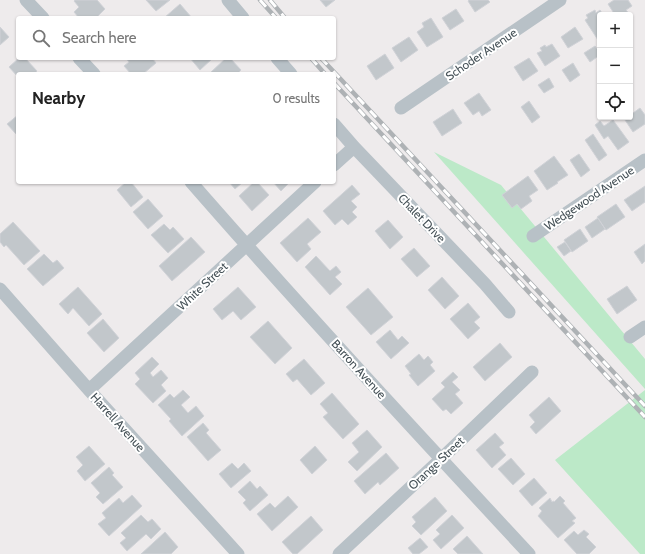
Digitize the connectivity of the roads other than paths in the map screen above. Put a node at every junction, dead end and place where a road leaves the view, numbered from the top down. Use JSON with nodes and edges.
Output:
{"nodes":[{"id":1,"x":26,"y":0,"type":"edge"},
{"id":2,"x":228,"y":0,"type":"edge"},
{"id":3,"x":560,"y":0,"type":"edge"},
{"id":4,"x":40,"y":16,"type":"edge"},
{"id":5,"x":241,"y":16,"type":"edge"},
{"id":6,"x":82,"y":60,"type":"edge"},
{"id":7,"x":279,"y":60,"type":"edge"},
{"id":8,"x":92,"y":72,"type":"edge"},
{"id":9,"x":289,"y":72,"type":"edge"},
{"id":10,"x":401,"y":108,"type":"dead end"},
{"id":11,"x":336,"y":126,"type":"edge"},
{"id":12,"x":354,"y":147,"type":"junction"},
{"id":13,"x":645,"y":160,"type":"edge"},
{"id":14,"x":336,"y":163,"type":"edge"},
{"id":15,"x":193,"y":184,"type":"edge"},
{"id":16,"x":313,"y":184,"type":"edge"},
{"id":17,"x":533,"y":236,"type":"dead end"},
{"id":18,"x":246,"y":245,"type":"junction"},
{"id":19,"x":0,"y":289,"type":"edge"},
{"id":20,"x":509,"y":312,"type":"dead end"},
{"id":21,"x":645,"y":327,"type":"edge"},
{"id":22,"x":630,"y":337,"type":"dead end"},
{"id":23,"x":532,"y":372,"type":"dead end"},
{"id":24,"x":89,"y":390,"type":"junction"},
{"id":25,"x":441,"y":459,"type":"junction"},
{"id":26,"x":238,"y":554,"type":"edge"},
{"id":27,"x":339,"y":554,"type":"edge"},
{"id":28,"x":529,"y":554,"type":"edge"}],
"edges":[{"from":1,"to":4,"type":"street"},
{"from":2,"to":5,"type":"street"},
{"from":3,"to":10,"type":"street","name":"Schoder Avenue"},
{"from":6,"to":8,"type":"street"},
{"from":7,"to":9,"type":"street"},
{"from":11,"to":12,"type":"street","name":"Chalet Drive"},
{"from":12,"to":14,"type":"street"},
{"from":12,"to":20,"type":"street","name":"Chalet Drive"},
{"from":13,"to":17,"type":"street","name":"Wedgewood Avenue"},
{"from":15,"to":18,"type":"street","name":"Barron Avenue"},
{"from":16,"to":18,"type":"street","name":"White Street"},
{"from":18,"to":24,"type":"street","name":"White Street"},
{"from":18,"to":25,"type":"street","name":"Barron Avenue"},
{"from":19,"to":24,"type":"street","name":"Harrell Avenue"},
{"from":21,"to":22,"type":"street"},
{"from":23,"to":25,"type":"street","name":"Orange Street"},
{"from":24,"to":26,"type":"street","name":"Harrell Avenue"},
{"from":25,"to":27,"type":"street","name":"Orange Street"},
{"from":25,"to":28,"type":"street","name":"Barron Avenue"}]}
